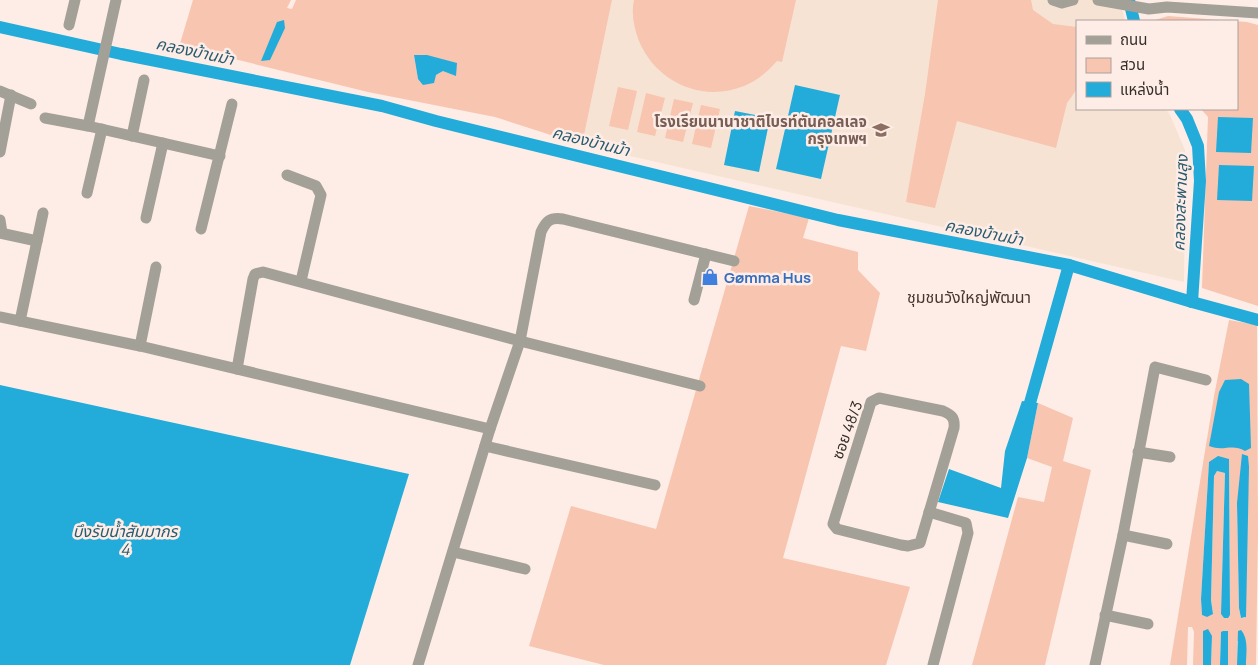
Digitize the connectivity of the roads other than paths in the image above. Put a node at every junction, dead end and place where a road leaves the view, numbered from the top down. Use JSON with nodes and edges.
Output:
{"nodes":[{"id":1,"x":75,"y":0,"type":"edge"},
{"id":2,"x":116,"y":0,"type":"edge"},
{"id":3,"x":1053,"y":0,"type":"edge"},
{"id":4,"x":1073,"y":0,"type":"edge"},
{"id":5,"x":1098,"y":0,"type":"edge"},
{"id":6,"x":1258,"y":13,"type":"edge"},
{"id":7,"x":69,"y":25,"type":"dead end"},
{"id":8,"x":144,"y":80,"type":"dead end"},
{"id":9,"x":6,"y":93,"type":"edge"},
{"id":10,"x":31,"y":104,"type":"dead end"},
{"id":11,"x":232,"y":104,"type":"dead end"},
{"id":12,"x":44,"y":118,"type":"dead end"},
{"id":13,"x":88,"y":126,"type":"junction"},
{"id":14,"x":102,"y":129,"type":"junction"},
{"id":15,"x":132,"y":136,"type":"junction"},
{"id":16,"x":163,"y":143,"type":"junction"},
{"id":17,"x":0,"y":152,"type":"edge"},
{"id":18,"x":220,"y":156,"type":"junction"},
{"id":19,"x":287,"y":175,"type":"dead end"},
{"id":20,"x":87,"y":193,"type":"dead end"},
{"id":21,"x":43,"y":213,"type":"dead end"},
{"id":22,"x":146,"y":218,"type":"dead end"},
{"id":23,"x":0,"y":220,"type":"edge"},
{"id":24,"x":201,"y":229,"type":"dead end"},
{"id":25,"x":1,"y":233,"type":"edge"},
{"id":26,"x":37,"y":241,"type":"junction"},
{"id":27,"x":706,"y":254,"type":"junction"},
{"id":28,"x":734,"y":261,"type":"dead end"},
{"id":29,"x":156,"y":267,"type":"dead end"},
{"id":30,"x":301,"y":281,"type":"junction"},
{"id":31,"x":694,"y":300,"type":"dead end"},
{"id":32,"x":0,"y":317,"type":"edge"},
{"id":33,"x":20,"y":321,"type":"junction"},
{"id":34,"x":520,"y":341,"type":"junction"},
{"id":35,"x":140,"y":346,"type":"junction"},
{"id":36,"x":237,"y":369,"type":"junction"},
{"id":37,"x":1206,"y":380,"type":"dead end"},
{"id":38,"x":700,"y":386,"type":"dead end"},
{"id":39,"x":490,"y":429,"type":"junction"},
{"id":40,"x":485,"y":446,"type":"junction"},
{"id":41,"x":1138,"y":452,"type":"junction"},
{"id":42,"x":1170,"y":457,"type":"dead end"},
{"id":43,"x":655,"y":485,"type":"dead end"},
{"id":44,"x":929,"y":512,"type":"junction"},
{"id":45,"x":1122,"y":535,"type":"junction"},
{"id":46,"x":1167,"y":544,"type":"dead end"},
{"id":47,"x":453,"y":552,"type":"junction"},
{"id":48,"x":526,"y":569,"type":"dead end"},
{"id":49,"x":1105,"y":615,"type":"junction"},
{"id":50,"x":1148,"y":624,"type":"dead end"},
{"id":51,"x":418,"y":665,"type":"edge"},
{"id":52,"x":933,"y":665,"type":"edge"},
{"id":53,"x":1095,"y":665,"type":"edge"}],
"edges":[{"from":1,"to":7,"type":"street"},
{"from":2,"to":13,"type":"street"},
{"from":3,"to":4,"type":"street"},
{"from":5,"to":6,"type":"street"},
{"from":8,"to":15,"type":"street"},
{"from":9,"to":10,"type":"street"},
{"from":9,"to":17,"type":"street"},
{"from":11,"to":18,"type":"street"},
{"from":12,"to":13,"type":"street"},
{"from":13,"to":14,"type":"street"},
{"from":14,"to":15,"type":"street"},
{"from":14,"to":20,"type":"street"},
{"from":15,"to":16,"type":"street"},
{"from":16,"to":18,"type":"street"},
{"from":16,"to":22,"type":"street"},
{"from":18,"to":24,"type":"street"},
{"from":19,"to":30,"type":"street"},
{"from":21,"to":26,"type":"street"},
{"from":23,"to":25,"type":"street"},
{"from":25,"to":26,"type":"street"},
{"from":26,"to":33,"type":"street"},
{"from":27,"to":28,"type":"street"},
{"from":27,"to":31,"type":"street"},
{"from":27,"to":34,"type":"street"},
{"from":29,"to":35,"type":"street"},
{"from":30,"to":34,"type":"street"},
{"from":30,"to":36,"type":"street"},
{"from":32,"to":33,"type":"street"},
{"from":33,"to":35,"type":"street"},
{"from":34,"to":38,"type":"street"},
{"from":34,"to":39,"type":"street"},
{"from":35,"to":36,"type":"street"},
{"from":36,"to":39,"type":"street"},
{"from":37,"to":41,"type":"street"},
{"from":39,"to":40,"type":"street"},
{"from":40,"to":43,"type":"street"},
{"from":40,"to":47,"type":"street"},
{"from":41,"to":42,"type":"street"},
{"from":41,"to":45,"type":"street"},
{"from":44,"to":44,"type":"street","name":"ซอย 48/3"},
{"from":44,"to":52,"type":"street"},
{"from":45,"to":46,"type":"street"},
{"from":45,"to":49,"type":"street"},
{"from":47,"to":48,"type":"street"},
{"from":47,"to":51,"type":"street"},
{"from":49,"to":50,"type":"street"},
{"from":49,"to":53,"type":"street"}]}
